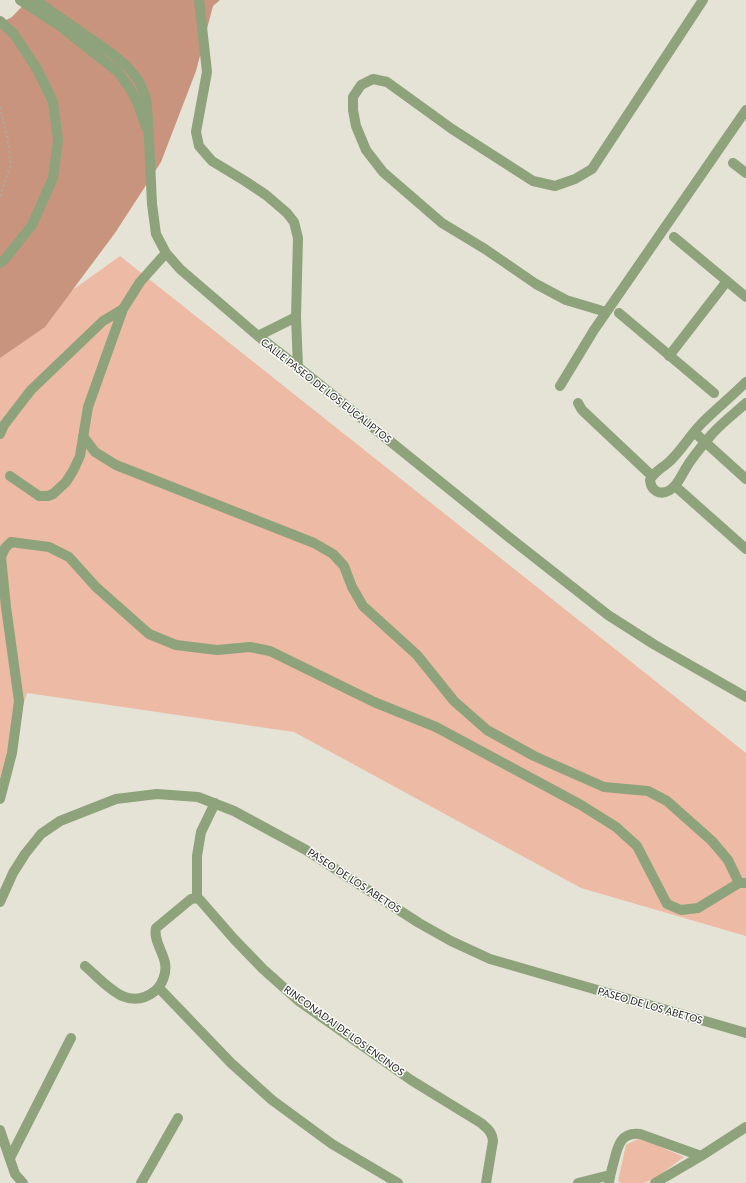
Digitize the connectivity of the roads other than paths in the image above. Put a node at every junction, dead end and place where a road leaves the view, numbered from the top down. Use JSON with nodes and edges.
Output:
{"nodes":[{"id":1,"x":20,"y":0,"type":"edge"},
{"id":2,"x":35,"y":0,"type":"edge"},
{"id":3,"x":199,"y":0,"type":"edge"},
{"id":4,"x":703,"y":0,"type":"edge"},
{"id":5,"x":0,"y":21,"type":"edge"},
{"id":6,"x":746,"y":110,"type":"edge"},
{"id":7,"x":148,"y":133,"type":"junction"},
{"id":8,"x":733,"y":163,"type":"dead end"},
{"id":9,"x":746,"y":173,"type":"edge"},
{"id":10,"x":674,"y":236,"type":"dead end"},
{"id":11,"x":166,"y":253,"type":"junction"},
{"id":12,"x":0,"y":263,"type":"edge"},
{"id":13,"x":727,"y":281,"type":"junction"},
{"id":14,"x":746,"y":297,"type":"edge"},
{"id":15,"x":123,"y":309,"type":"junction"},
{"id":16,"x":606,"y":312,"type":"junction"},
{"id":17,"x":619,"y":313,"type":"dead end"},
{"id":18,"x":296,"y":317,"type":"junction"},
{"id":19,"x":258,"y":336,"type":"junction"},
{"id":20,"x":669,"y":356,"type":"junction"},
{"id":21,"x":298,"y":367,"type":"junction"},
{"id":22,"x":746,"y":382,"type":"edge"},
{"id":23,"x":560,"y":386,"type":"dead end"},
{"id":24,"x":714,"y":393,"type":"dead end"},
{"id":25,"x":578,"y":403,"type":"dead end"},
{"id":26,"x":746,"y":403,"type":"edge"},
{"id":27,"x":694,"y":432,"type":"junction"},
{"id":28,"x":0,"y":434,"type":"edge"},
{"id":29,"x":83,"y":436,"type":"junction"},
{"id":30,"x":705,"y":442,"type":"junction"},
{"id":31,"x":10,"y":476,"type":"dead end"},
{"id":32,"x":652,"y":476,"type":"junction"},
{"id":33,"x":746,"y":479,"type":"edge"},
{"id":34,"x":675,"y":486,"type":"junction"},
{"id":35,"x":746,"y":549,"type":"edge"},
{"id":36,"x":746,"y":697,"type":"edge"},
{"id":37,"x":0,"y":799,"type":"edge"},
{"id":38,"x":215,"y":803,"type":"junction"},
{"id":39,"x":742,"y":883,"type":"edge"},
{"id":40,"x":197,"y":898,"type":"junction"},
{"id":41,"x":0,"y":899,"type":"edge"},
{"id":42,"x":85,"y":966,"type":"dead end"},
{"id":43,"x":159,"y":988,"type":"junction"},
{"id":44,"x":746,"y":1033,"type":"edge"},
{"id":45,"x":71,"y":1038,"type":"dead end"},
{"id":46,"x":178,"y":1118,"type":"dead end"},
{"id":47,"x":746,"y":1127,"type":"edge"},
{"id":48,"x":0,"y":1130,"type":"edge"},
{"id":49,"x":701,"y":1156,"type":"junction"},
{"id":50,"x":10,"y":1158,"type":"junction"},
{"id":51,"x":609,"y":1179,"type":"edge"},
{"id":52,"x":23,"y":1183,"type":"edge"},
{"id":53,"x":141,"y":1183,"type":"edge"},
{"id":54,"x":398,"y":1183,"type":"edge"},
{"id":55,"x":486,"y":1183,"type":"edge"},
{"id":56,"x":578,"y":1183,"type":"edge"},
{"id":57,"x":655,"y":1183,"type":"edge"}],
"edges":[{"from":1,"to":7,"type":"street"},
{"from":2,"to":7,"type":"street","name":"CALLE PASEO DE LOS EUCALIPTOS"},
{"from":3,"to":18,"type":"street"},
{"from":4,"to":16,"type":"street"},
{"from":5,"to":12,"type":"street"},
{"from":6,"to":16,"type":"street"},
{"from":7,"to":11,"type":"street","name":"CALLE PASEO DE LOS EUCALIPTOS"},
{"from":8,"to":9,"type":"street"},
{"from":10,"to":13,"type":"street"},
{"from":11,"to":15,"type":"street"},
{"from":11,"to":19,"type":"street","name":"CALLE PASEO DE LOS EUCALIPTOS"},
{"from":13,"to":14,"type":"street"},
{"from":13,"to":20,"type":"street"},
{"from":15,"to":28,"type":"street"},
{"from":15,"to":29,"type":"street"},
{"from":16,"to":23,"type":"street"},
{"from":17,"to":20,"type":"street"},
{"from":18,"to":19,"type":"street"},
{"from":18,"to":21,"type":"street"},
{"from":19,"to":21,"type":"street","name":"CALLE PASEO DE LOS EUCALIPTOS"},
{"from":20,"to":24,"type":"street"},
{"from":21,"to":36,"type":"street","name":"CALLE PASEO DE LOS EUCALIPTOS"},
{"from":22,"to":27,"type":"street"},
{"from":25,"to":32,"type":"street"},
{"from":26,"to":30,"type":"street"},
{"from":27,"to":30,"type":"street"},
{"from":27,"to":32,"type":"street"},
{"from":29,"to":31,"type":"street"},
{"from":29,"to":39,"type":"street"},
{"from":30,"to":33,"type":"street"},
{"from":30,"to":34,"type":"street"},
{"from":32,"to":34,"type":"street"},
{"from":34,"to":35,"type":"street"},
{"from":37,"to":39,"type":"street"},
{"from":38,"to":40,"type":"street"},
{"from":38,"to":41,"type":"street","name":"PASEO DE LOS ABETOS"},
{"from":38,"to":44,"type":"street","name":"PASEO DE LOS ABETOS"},
{"from":40,"to":43,"type":"street"},
{"from":40,"to":55,"type":"street","name":"RINCONADAI DE LOS ENCINOS"},
{"from":42,"to":43,"type":"street"},
{"from":43,"to":54,"type":"street"},
{"from":45,"to":50,"type":"street"},
{"from":46,"to":53,"type":"street"},
{"from":47,"to":49,"type":"street"},
{"from":48,"to":50,"type":"street"},
{"from":49,"to":51,"type":"street"},
{"from":49,"to":57,"type":"street"},
{"from":50,"to":52,"type":"street"},
{"from":51,"to":56,"type":"street"}]}
